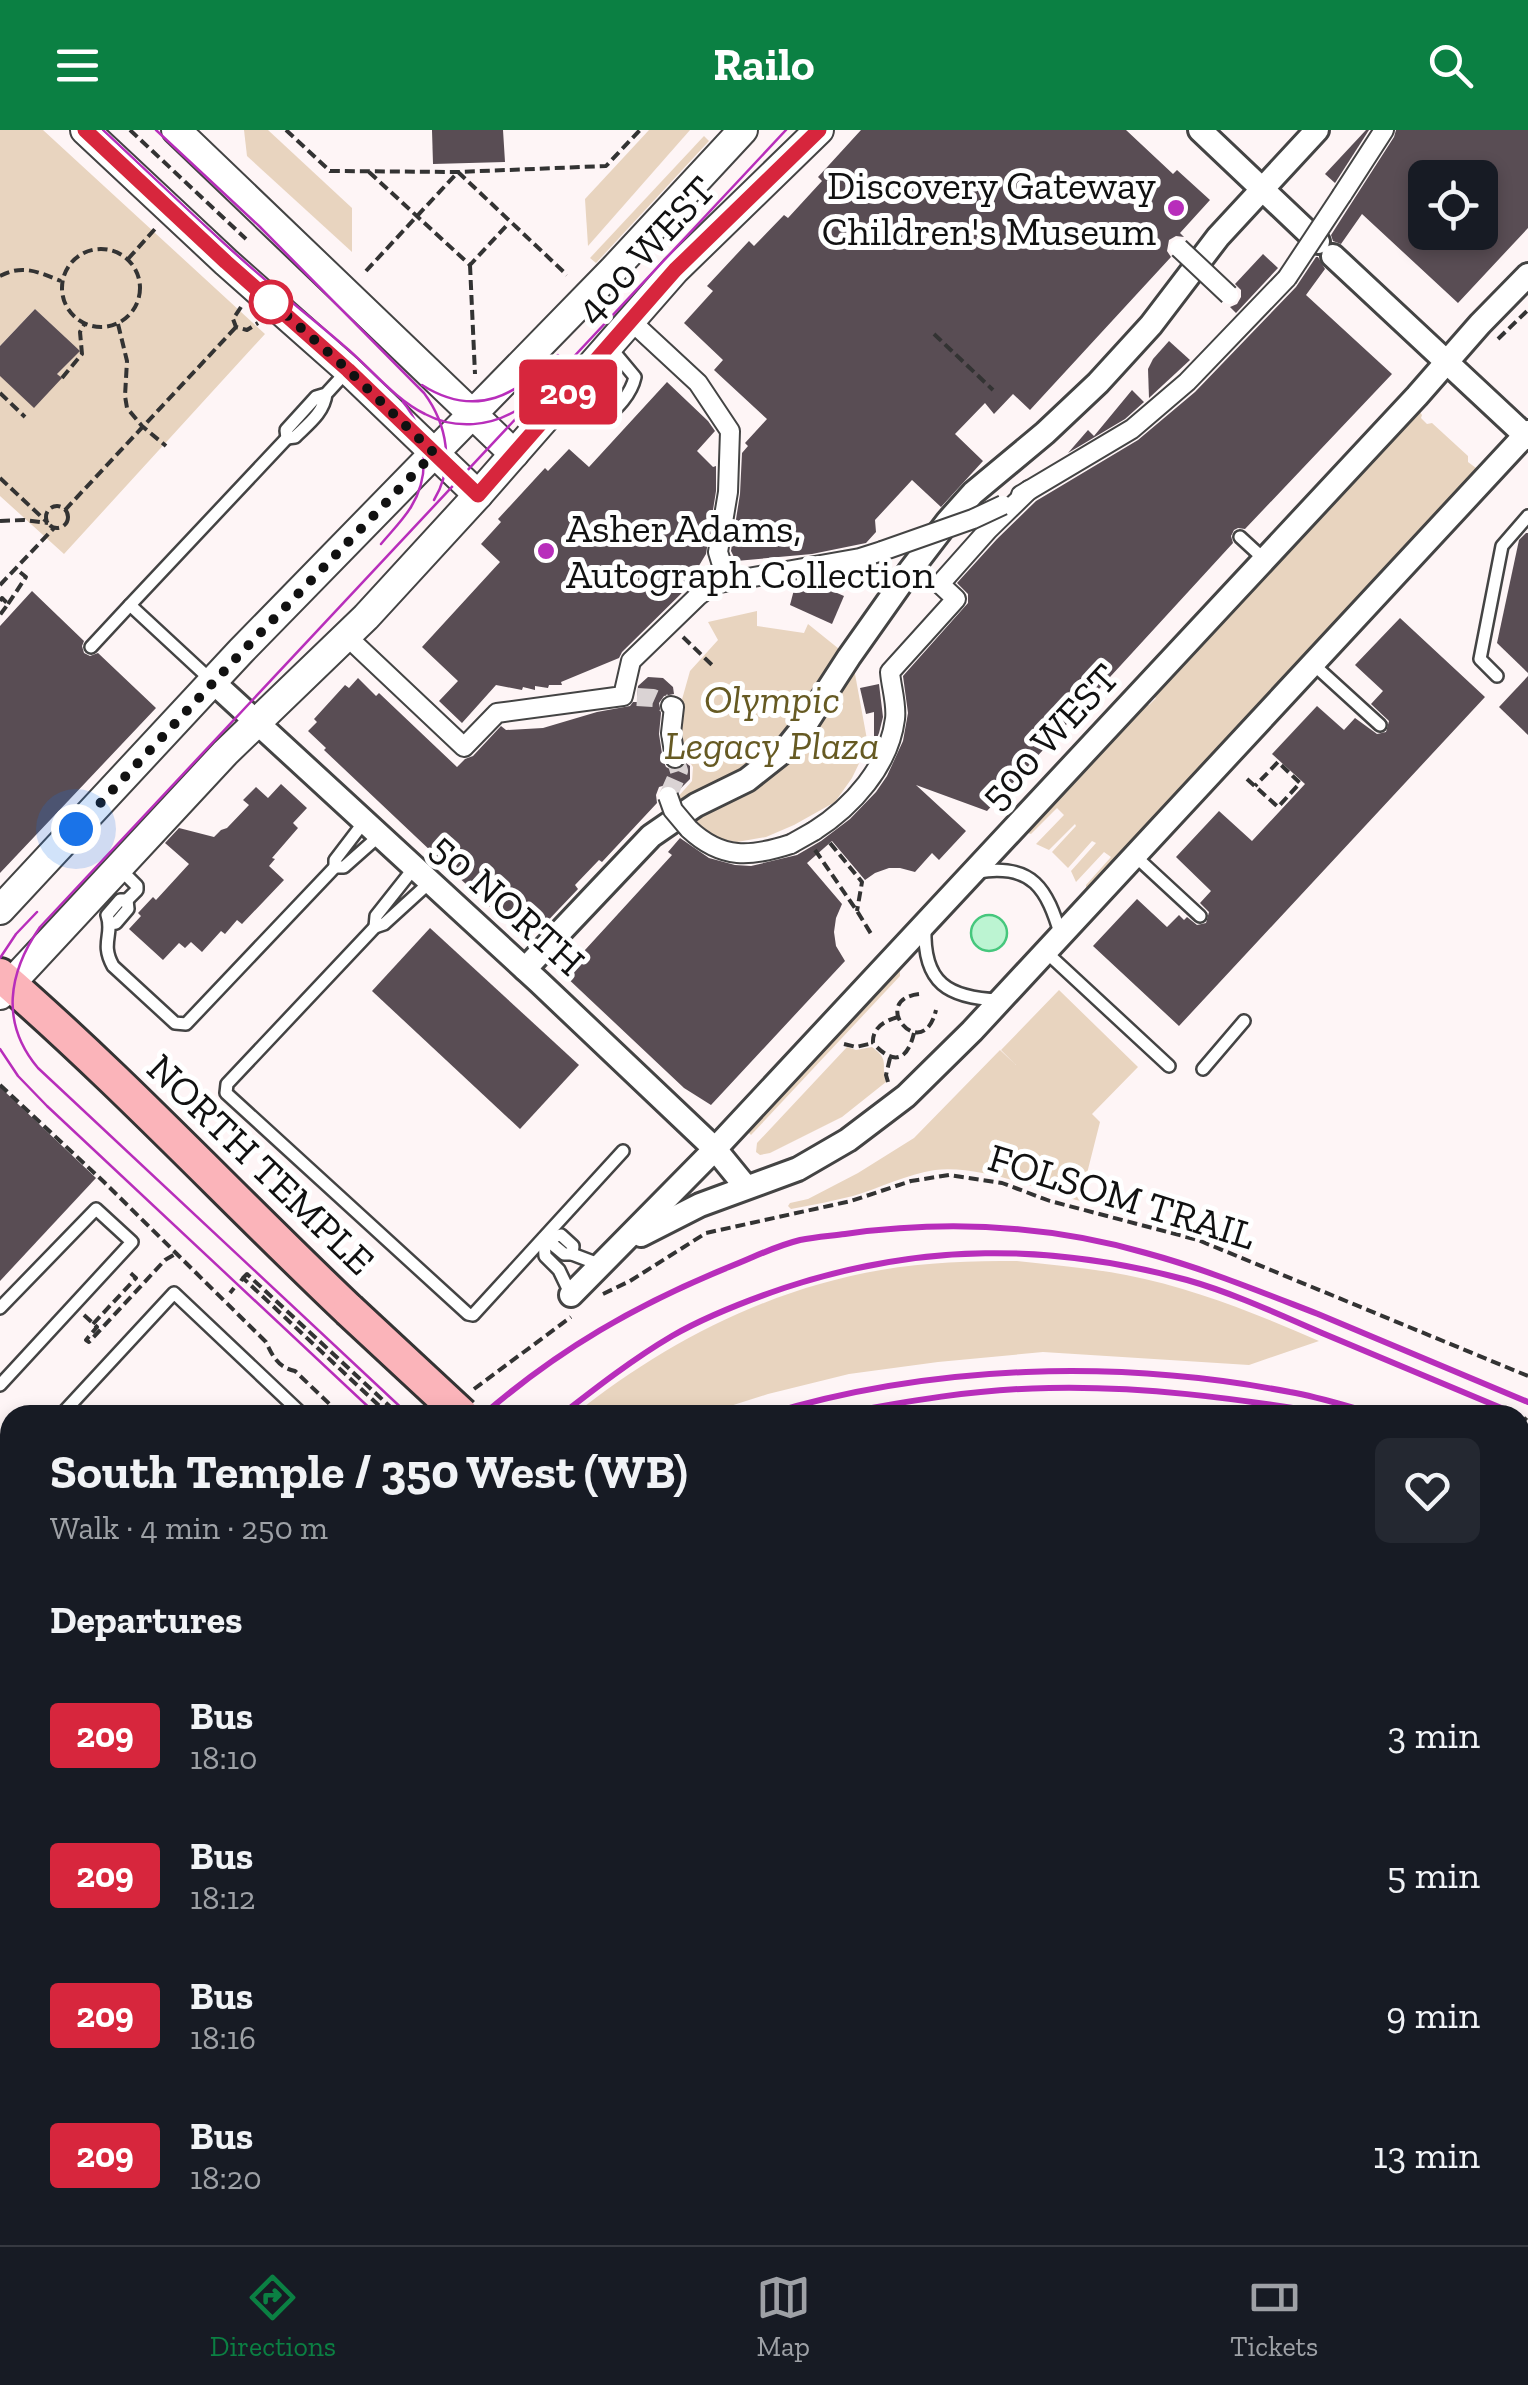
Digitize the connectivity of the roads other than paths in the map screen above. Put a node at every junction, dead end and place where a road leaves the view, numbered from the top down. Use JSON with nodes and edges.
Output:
{"nodes":[{"id":1,"x":84,"y":130,"type":"edge"},
{"id":2,"x":176,"y":130,"type":"edge"},
{"id":3,"x":819,"y":130,"type":"edge"},
{"id":4,"x":1200,"y":130,"type":"edge"},
{"id":5,"x":1317,"y":130,"type":"edge"},
{"id":6,"x":1384,"y":130,"type":"edge"},
{"id":7,"x":732,"y":135,"type":"edge"},
{"id":8,"x":1263,"y":188,"type":"junction"},
{"id":9,"x":1179,"y":248,"type":"dead end"},
{"id":10,"x":1528,"y":274,"type":"edge"},
{"id":11,"x":1251,"y":316,"type":"junction"},
{"id":12,"x":630,"y":320,"type":"junction"},
{"id":13,"x":609,"y":345,"type":"junction"},
{"id":14,"x":1446,"y":363,"type":"junction"},
{"id":15,"x":348,"y":370,"type":"junction"},
{"id":16,"x":554,"y":408,"type":"junction"},
{"id":17,"x":472,"y":414,"type":"junction"},
{"id":18,"x":1527,"y":435,"type":"edge"},
{"id":19,"x":434,"y":453,"type":"junction"},
{"id":20,"x":514,"y":454,"type":"junction"},
{"id":21,"x":1029,"y":490,"type":"junction"},
{"id":22,"x":478,"y":495,"type":"junction"},
{"id":23,"x":1528,"y":516,"type":"edge"},
{"id":24,"x":1240,"y":537,"type":"dead end"},
{"id":25,"x":1265,"y":560,"type":"junction"},
{"id":26,"x":727,"y":580,"type":"junction"},
{"id":27,"x":130,"y":605,"type":"junction"},
{"id":28,"x":356,"y":646,"type":"dead end"},
{"id":29,"x":91,"y":647,"type":"dead end"},
{"id":30,"x":1313,"y":664,"type":"junction"},
{"id":31,"x":1497,"y":676,"type":"dead end"},
{"id":32,"x":214,"y":682,"type":"junction"},
{"id":33,"x":671,"y":706,"type":"dead end"},
{"id":34,"x":256,"y":722,"type":"junction"},
{"id":35,"x":1380,"y":726,"type":"dead end"},
{"id":36,"x":675,"y":758,"type":"tunnel mouth"},
{"id":37,"x":668,"y":796,"type":"dead end"},
{"id":38,"x":371,"y":829,"type":"junction"},
{"id":39,"x":1134,"y":856,"type":"junction"},
{"id":40,"x":118,"y":866,"type":"junction"},
{"id":41,"x":335,"y":867,"type":"junction"},
{"id":42,"x":422,"y":876,"type":"junction"},
{"id":43,"x":969,"y":877,"type":"junction"},
{"id":44,"x":0,"y":910,"type":"edge"},
{"id":45,"x":1200,"y":916,"type":"dead end"},
{"id":46,"x":926,"y":924,"type":"junction"},
{"id":47,"x":375,"y":927,"type":"junction"},
{"id":48,"x":1053,"y":944,"type":"junction"},
{"id":49,"x":526,"y":969,"type":"junction"},
{"id":50,"x":4,"y":984,"type":"edge"},
{"id":51,"x":1001,"y":1000,"type":"junction"},
{"id":52,"x":1244,"y":1021,"type":"dead end"},
{"id":53,"x":1169,"y":1066,"type":"dead end"},
{"id":54,"x":1204,"y":1068,"type":"dead end"},
{"id":55,"x":715,"y":1149,"type":"junction"},
{"id":56,"x":623,"y":1152,"type":"dead end"},
{"id":57,"x":746,"y":1187,"type":"junction"},
{"id":58,"x":548,"y":1238,"type":"junction"},
{"id":59,"x":620,"y":1246,"type":"junction"},
{"id":60,"x":602,"y":1266,"type":"junction"},
{"id":61,"x":576,"y":1302,"type":"joint"},
{"id":62,"x":0,"y":1308,"type":"edge"},
{"id":63,"x":0,"y":1385,"type":"edge"},
{"id":64,"x":467,"y":1403,"type":"edge"},
{"id":65,"x":71,"y":1405,"type":"edge"},
{"id":66,"x":292,"y":1405,"type":"edge"}],
"edges":[{"from":1,"to":15,"type":"street"},
{"from":2,"to":17,"type":"street"},
{"from":3,"to":12,"type":"street","name":"400 WEST"},
{"from":4,"to":8,"type":"street"},
{"from":5,"to":8,"type":"street"},
{"from":6,"to":11,"type":"street","bridge":true},
{"from":7,"to":17,"type":"street","name":"400 WEST"},
{"from":8,"to":14,"type":"street"},
{"from":8,"to":49,"type":"street"},
{"from":9,"to":11,"type":"street","bridge":true},
{"from":10,"to":14,"type":"street","name":"500 WEST"},
{"from":11,"to":21,"type":"street"},
{"from":12,"to":13,"type":"street","name":"400 WEST"},
{"from":12,"to":26,"type":"street"},
{"from":13,"to":16,"type":"street","name":"400 WEST"},
{"from":13,"to":16,"type":"lane"},
{"from":14,"to":18,"type":"street"},
{"from":14,"to":25,"type":"street","name":"500 WEST"},
{"from":15,"to":19,"type":"street"},
{"from":15,"to":27,"type":"lane"},
{"from":16,"to":20,"type":"street","name":"400 WEST"},
{"from":17,"to":19,"type":"street","name":"400 WEST"},
{"from":17,"to":20,"type":"street"},
{"from":18,"to":30,"type":"street","name":"500 WEST"},
{"from":19,"to":22,"type":"street"},
{"from":19,"to":32,"type":"street","name":"400 WEST"},
{"from":20,"to":22,"type":"street","name":"400 WEST"},
{"from":21,"to":26,"type":"street","bridge":true},
{"from":21,"to":37,"type":"street","bridge":true},
{"from":22,"to":34,"type":"street","name":"400 WEST"},
{"from":23,"to":31,"type":"lane"},
{"from":24,"to":25,"type":"lane"},
{"from":25,"to":43,"type":"street","name":"500 WEST"},
{"from":26,"to":28,"type":"street"},
{"from":27,"to":29,"type":"lane"},
{"from":27,"to":32,"type":"lane"},
{"from":30,"to":35,"type":"lane"},
{"from":30,"to":39,"type":"street","name":"500 WEST"},
{"from":32,"to":34,"type":"street","name":"50 NORTH"},
{"from":32,"to":44,"type":"street","name":"400 WEST"},
{"from":33,"to":36,"type":"street"},
{"from":34,"to":38,"type":"street","name":"50 NORTH"},
{"from":34,"to":40,"type":"street","name":"400 WEST"},
{"from":38,"to":41,"type":"lane"},
{"from":38,"to":41,"type":"lane"},
{"from":38,"to":42,"type":"street","name":"50 NORTH"},
{"from":39,"to":45,"type":"lane"},
{"from":39,"to":48,"type":"street","name":"500 WEST"},
{"from":40,"to":41,"type":"lane"},
{"from":40,"to":50,"type":"street","name":"400 WEST"},
{"from":42,"to":47,"type":"lane"},
{"from":42,"to":47,"type":"lane"},
{"from":42,"to":49,"type":"street","name":"50 NORTH"},
{"from":43,"to":46,"type":"street","name":"500 WEST"},
{"from":43,"to":48,"type":"lane"},
{"from":46,"to":51,"type":"lane"},
{"from":46,"to":55,"type":"street","name":"500 WEST"},
{"from":47,"to":58,"type":"lane"},
{"from":48,"to":51,"type":"street","name":"500 WEST"},
{"from":48,"to":53,"type":"lane"},
{"from":49,"to":55,"type":"street","name":"50 NORTH"},
{"from":50,"to":64,"type":"main road","name":"NORTH TEMPLE","bridge":true},
{"from":51,"to":57,"type":"street","name":"500 WEST"},
{"from":52,"to":54,"type":"lane"},
{"from":55,"to":57,"type":"street","name":"50 NORTH"},
{"from":55,"to":59,"type":"street","name":"500 WEST"},
{"from":56,"to":58,"type":"lane"},
{"from":57,"to":59,"type":"street","name":"500 WEST"},
{"from":58,"to":60,"type":"lane"},
{"from":58,"to":61,"type":"lane"},
{"from":59,"to":60,"type":"street","name":"500 WEST"},
{"from":60,"to":61,"type":"street","name":"500 WEST"},
{"from":62,"to":63,"type":"lane"},
{"from":65,"to":66,"type":"lane"}]}
